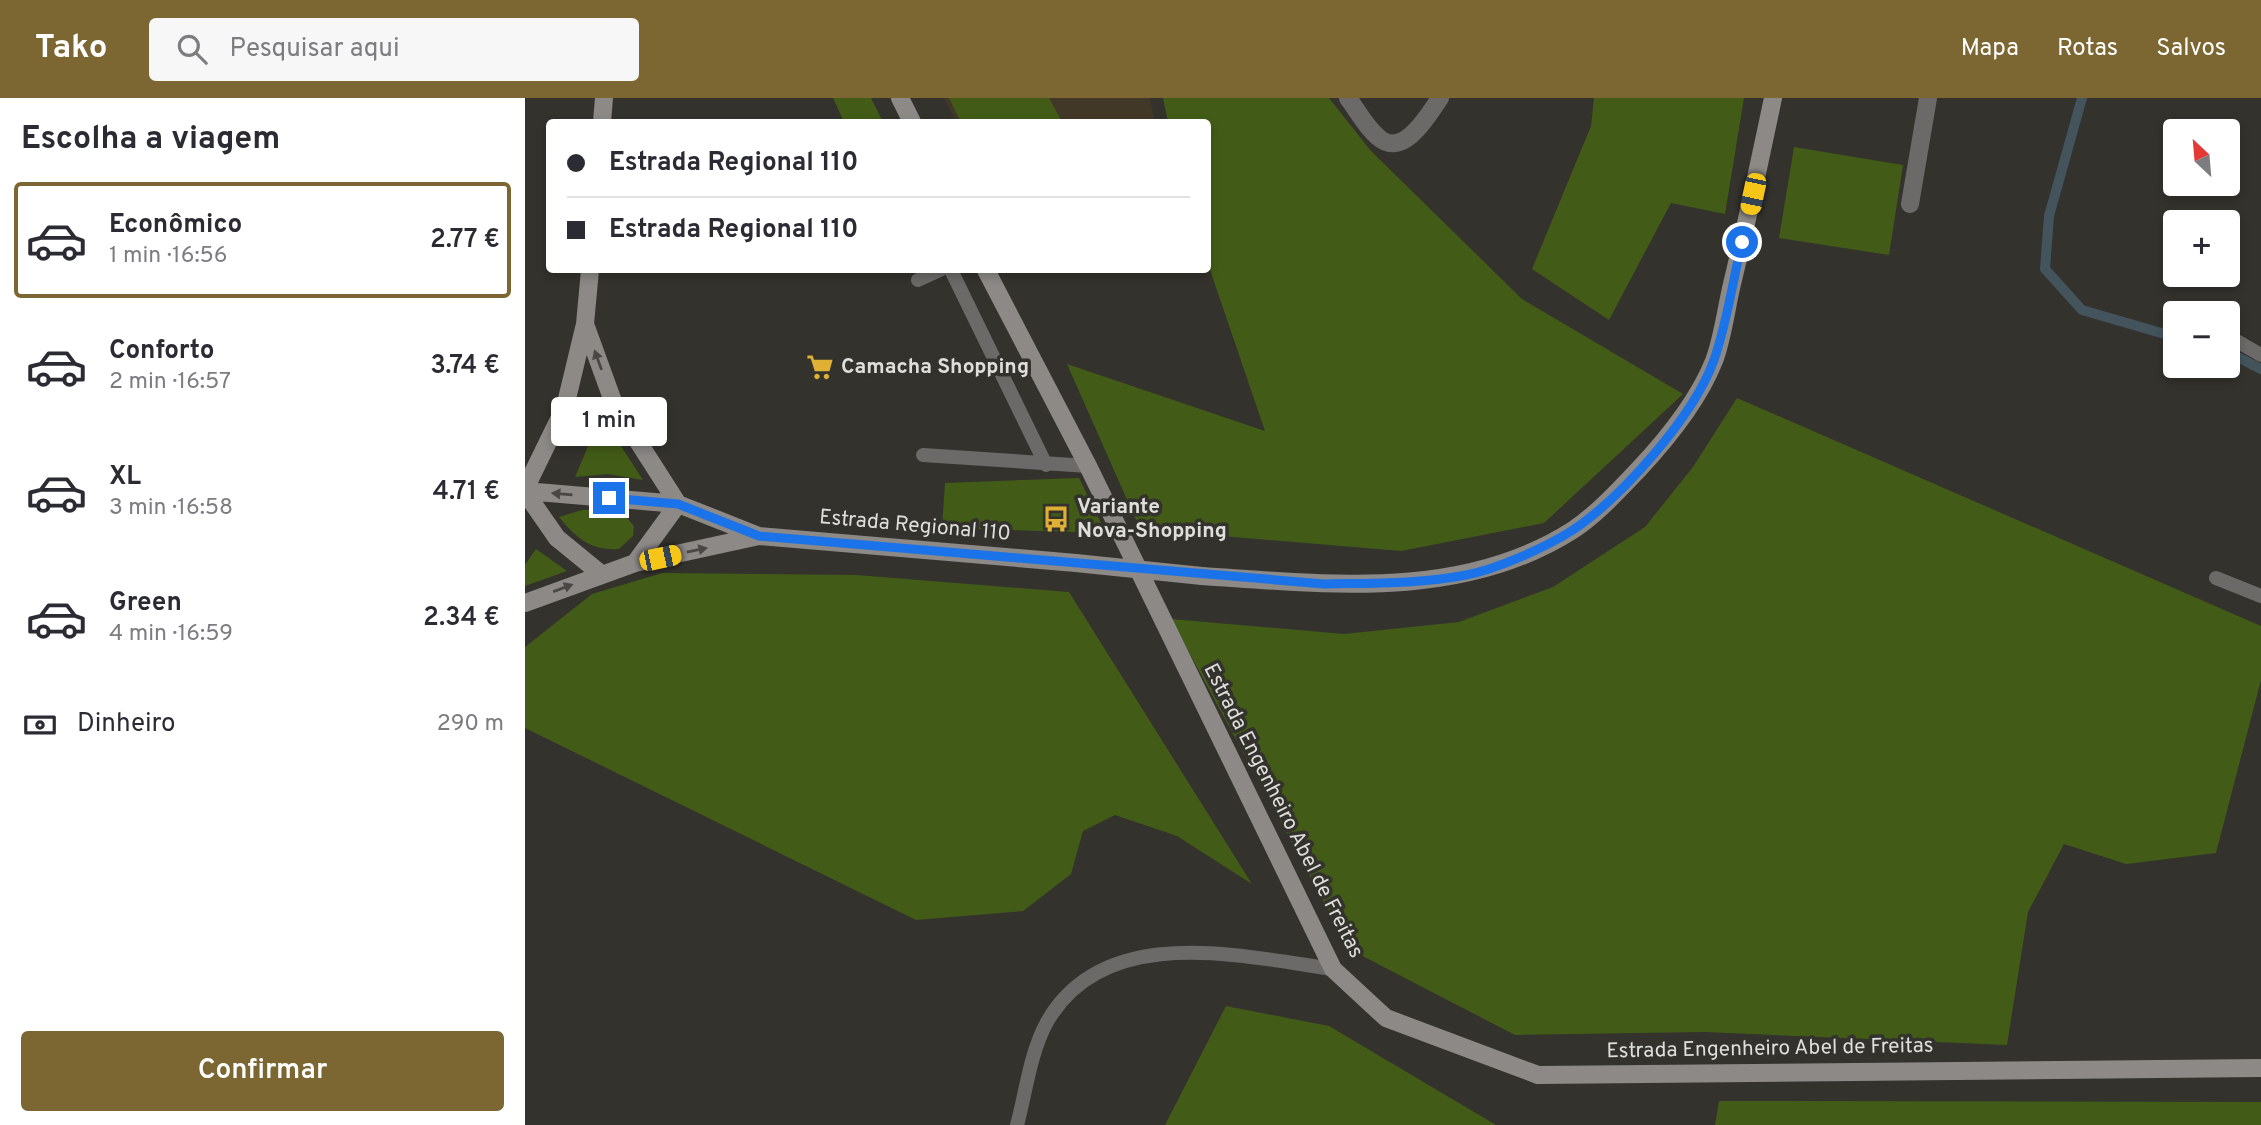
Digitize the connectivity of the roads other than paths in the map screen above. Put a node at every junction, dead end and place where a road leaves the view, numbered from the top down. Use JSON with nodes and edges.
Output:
{"nodes":[{"id":1,"x":604,"y":98,"type":"edge"},
{"id":2,"x":900,"y":98,"type":"edge"},
{"id":3,"x":1347,"y":98,"type":"edge"},
{"id":4,"x":1440,"y":98,"type":"edge"},
{"id":5,"x":1773,"y":98,"type":"edge"},
{"id":6,"x":1928,"y":98,"type":"edge"},
{"id":7,"x":602,"y":119,"type":"edge"},
{"id":8,"x":910,"y":119,"type":"edge"},
{"id":9,"x":1910,"y":204,"type":"dead end"},
{"id":10,"x":590,"y":273,"type":"edge"},
{"id":11,"x":933,"y":273,"type":"edge"},
{"id":12,"x":952,"y":273,"type":"edge"},
{"id":13,"x":988,"y":273,"type":"edge"},
{"id":14,"x":918,"y":280,"type":"dead end"},
{"id":15,"x":585,"y":324,"type":"junction"},
{"id":16,"x":2240,"y":343,"type":"edge"},
{"id":17,"x":2261,"y":355,"type":"edge"},
{"id":18,"x":923,"y":455,"type":"dead end"},
{"id":19,"x":1046,"y":464,"type":"junction"},
{"id":20,"x":1088,"y":466,"type":"junction"},
{"id":21,"x":525,"y":490,"type":"edge"},
{"id":22,"x":678,"y":504,"type":"junction"},
{"id":23,"x":759,"y":536,"type":"junction"},
{"id":24,"x":635,"y":563,"type":"junction"},
{"id":25,"x":601,"y":573,"type":"junction"},
{"id":26,"x":2216,"y":578,"type":"dead end"},
{"id":27,"x":2261,"y":596,"type":"edge"},
{"id":28,"x":525,"y":603,"type":"edge"},
{"id":29,"x":1333,"y":969,"type":"junction"},
{"id":30,"x":2261,"y":1068,"type":"edge"},
{"id":31,"x":1017,"y":1125,"type":"edge"}],
"edges":[{"from":1,"to":7,"type":"main road"},
{"from":2,"to":8,"type":"main road"},
{"from":3,"to":4,"type":"street"},
{"from":5,"to":23,"type":"main road","name":"Estrada Regional 110","bridge":true},
{"from":6,"to":9,"type":"street"},
{"from":10,"to":15,"type":"main road"},
{"from":11,"to":14,"type":"lane"},
{"from":12,"to":19,"type":"lane"},
{"from":13,"to":20,"type":"main road","name":"Estrada Engenheiro Abel de Freitas"},
{"from":15,"to":21,"type":"main road"},
{"from":22,"to":15,"type":"main road","one_way":true},
{"from":16,"to":17,"type":"lane"},
{"from":18,"to":19,"type":"lane"},
{"from":19,"to":20,"type":"lane"},
{"from":20,"to":29,"type":"main road","name":"Estrada Engenheiro Abel de Freitas"},
{"from":22,"to":21,"type":"main road","name":"Estrada Regional 110","one_way":true},
{"from":21,"to":25,"type":"main road"},
{"from":22,"to":23,"type":"main road","name":"Estrada Regional 110"},
{"from":22,"to":24,"type":"main road"},
{"from":24,"to":23,"type":"main road","name":"Estrada Regional 110","one_way":true},
{"from":24,"to":25,"type":"main road","name":"Estrada Regional 110"},
{"from":28,"to":25,"type":"main road","name":"Estrada Regional 110","one_way":true},
{"from":26,"to":27,"type":"lane"},
{"from":29,"to":30,"type":"main road","name":"Estrada Engenheiro Abel de Freitas"},
{"from":29,"to":31,"type":"lane"}]}
